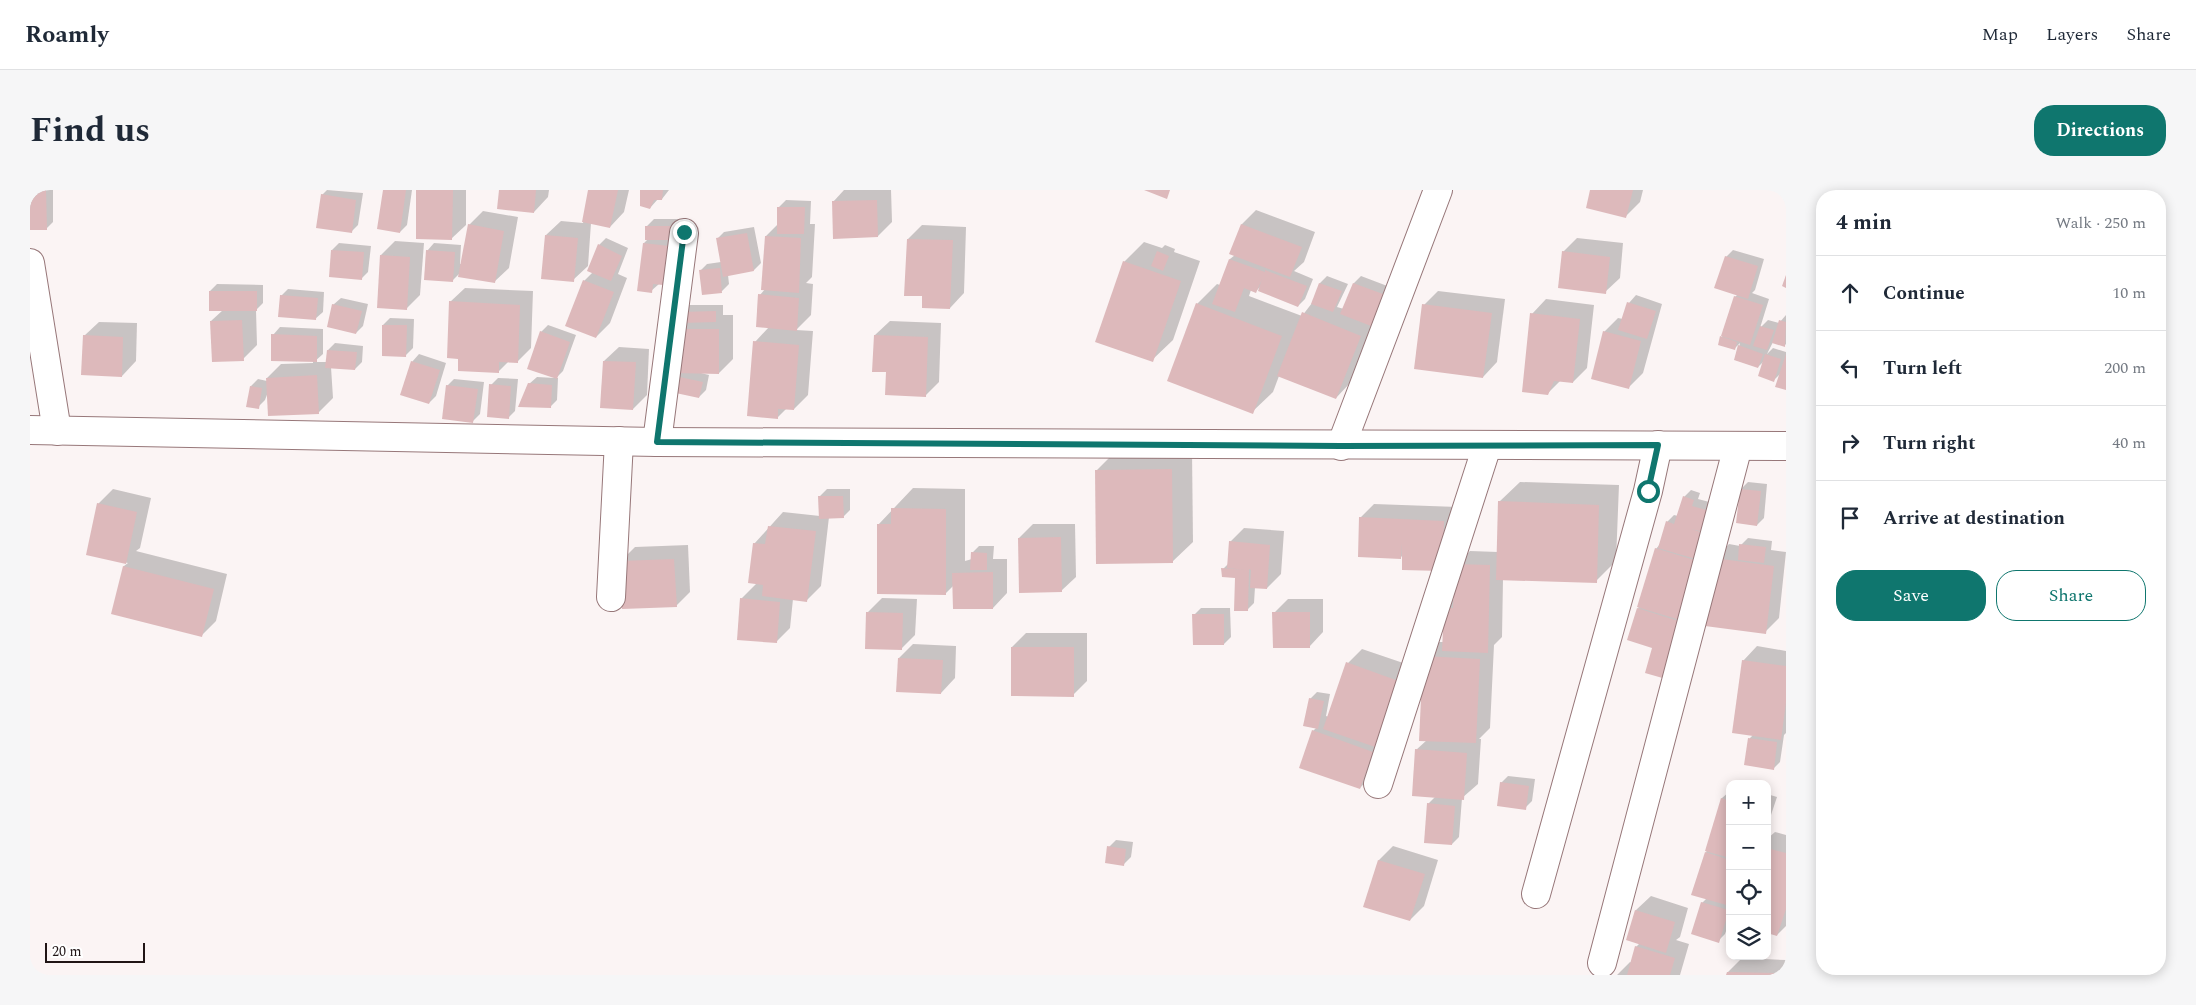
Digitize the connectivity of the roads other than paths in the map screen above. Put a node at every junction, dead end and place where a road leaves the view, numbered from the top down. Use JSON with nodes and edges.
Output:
{"nodes":[{"id":1,"x":1438,"y":190,"type":"edge"},
{"id":2,"x":684,"y":232,"type":"dead end"},
{"id":3,"x":30,"y":263,"type":"edge"},
{"id":4,"x":30,"y":430,"type":"edge"},
{"id":5,"x":57,"y":431,"type":"junction"},
{"id":6,"x":620,"y":441,"type":"junction"},
{"id":7,"x":657,"y":442,"type":"junction"},
{"id":8,"x":1658,"y":445,"type":"junction"},
{"id":9,"x":1341,"y":446,"type":"junction"},
{"id":10,"x":1487,"y":446,"type":"junction"},
{"id":11,"x":1738,"y":446,"type":"junction"},
{"id":12,"x":1786,"y":446,"type":"edge"},
{"id":13,"x":611,"y":597,"type":"dead end"},
{"id":14,"x":1378,"y":784,"type":"dead end"},
{"id":15,"x":1536,"y":894,"type":"dead end"},
{"id":16,"x":1602,"y":963,"type":"dead end"}],
"edges":[{"from":1,"to":9,"type":"street"},
{"from":2,"to":7,"type":"street"},
{"from":3,"to":5,"type":"street"},
{"from":4,"to":5,"type":"street"},
{"from":5,"to":6,"type":"street"},
{"from":6,"to":7,"type":"street"},
{"from":6,"to":13,"type":"street"},
{"from":7,"to":9,"type":"street"},
{"from":8,"to":10,"type":"street"},
{"from":8,"to":11,"type":"street"},
{"from":8,"to":15,"type":"street"},
{"from":9,"to":10,"type":"street"},
{"from":10,"to":14,"type":"street"},
{"from":11,"to":12,"type":"street"},
{"from":11,"to":16,"type":"street"}]}
